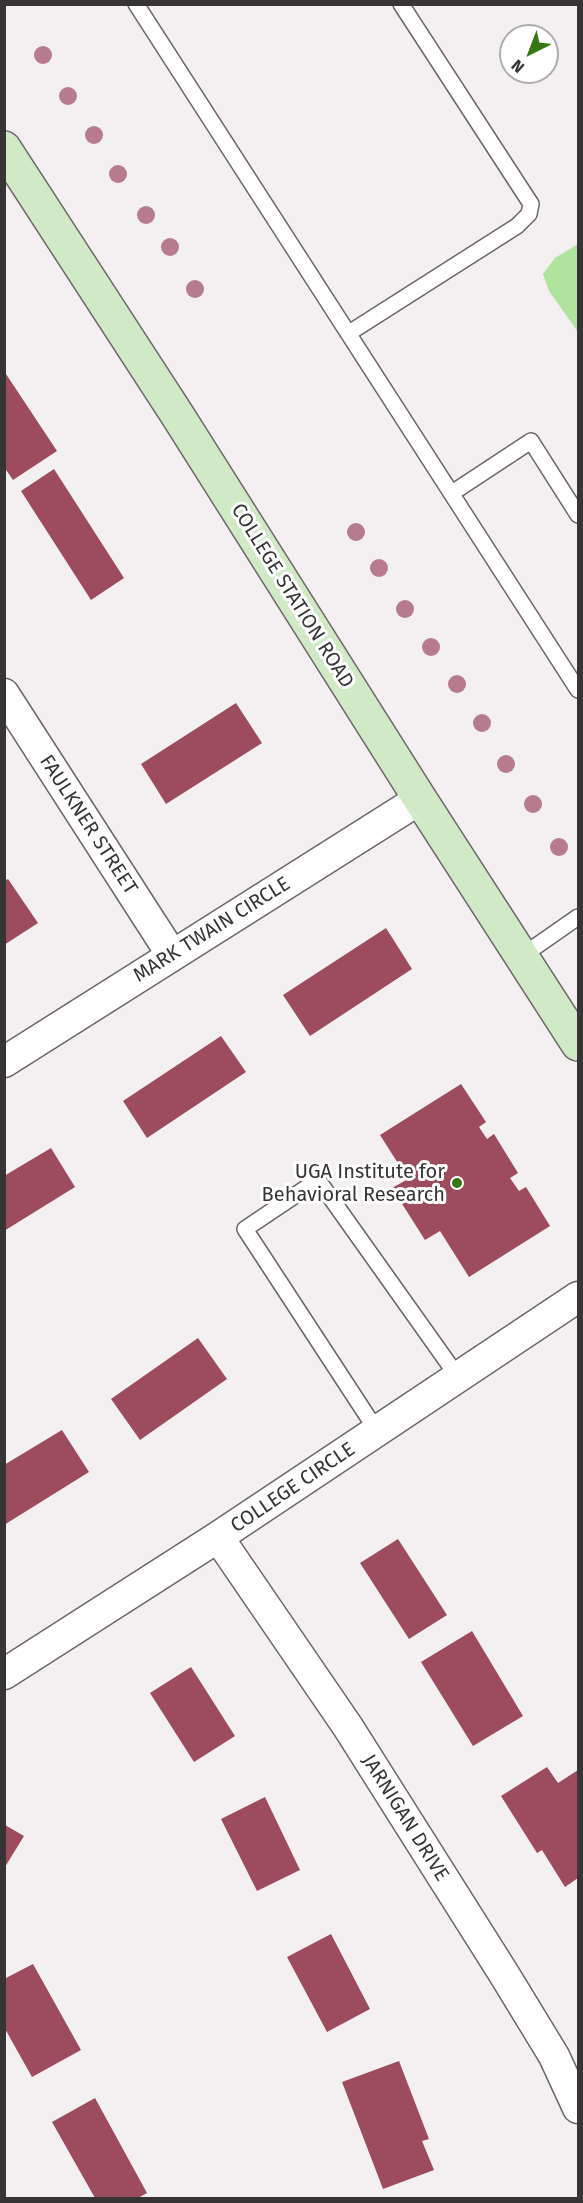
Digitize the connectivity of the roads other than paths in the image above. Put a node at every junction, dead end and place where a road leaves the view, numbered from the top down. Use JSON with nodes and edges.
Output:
{"nodes":[{"id":1,"x":136,"y":4,"type":"edge"},
{"id":2,"x":401,"y":4,"type":"edge"},
{"id":3,"x":4,"y":148,"type":"edge"},
{"id":4,"x":349,"y":333,"type":"junction"},
{"id":5,"x":452,"y":493,"type":"junction"},
{"id":6,"x":579,"y":515,"type":"edge"},
{"id":7,"x":579,"y":690,"type":"edge"},
{"id":8,"x":4,"y":694,"type":"edge"},
{"id":9,"x":420,"y":800,"type":"junction"},
{"id":10,"x":579,"y":917,"type":"edge"},
{"id":11,"x":172,"y":955,"type":"junction"},
{"id":12,"x":522,"y":956,"type":"junction"},
{"id":13,"x":579,"y":1044,"type":"edge"},
{"id":14,"x":4,"y":1062,"type":"edge"},
{"id":15,"x":579,"y":1297,"type":"edge"},
{"id":16,"x":458,"y":1377,"type":"junction"},
{"id":17,"x":377,"y":1431,"type":"junction"},
{"id":18,"x":218,"y":1537,"type":"junction"},
{"id":19,"x":4,"y":1674,"type":"edge"},
{"id":20,"x":579,"y":2108,"type":"edge"}],
"edges":[{"from":1,"to":4,"type":"lane"},
{"from":2,"to":4,"type":"lane"},
{"from":3,"to":9,"type":"main road","name":"COLLEGE STATION ROAD"},
{"from":4,"to":5,"type":"lane"},
{"from":5,"to":6,"type":"lane"},
{"from":5,"to":7,"type":"lane"},
{"from":8,"to":11,"type":"street","name":"FAULKNER STREET"},
{"from":9,"to":11,"type":"street","name":"MARK TWAIN CIRCLE"},
{"from":9,"to":12,"type":"main road","name":"COLLEGE STATION ROAD"},
{"from":10,"to":12,"type":"lane"},
{"from":11,"to":14,"type":"street","name":"MARK TWAIN CIRCLE"},
{"from":12,"to":13,"type":"main road","name":"COLLEGE STATION ROAD"},
{"from":15,"to":16,"type":"street","name":"COLLEGE CIRCLE"},
{"from":16,"to":17,"type":"street","name":"COLLEGE CIRCLE"},
{"from":16,"to":17,"type":"lane"},
{"from":17,"to":18,"type":"street","name":"COLLEGE CIRCLE"},
{"from":18,"to":19,"type":"street","name":"COLLEGE CIRCLE"},
{"from":18,"to":20,"type":"street","name":"JARNIGAN DRIVE"}]}
